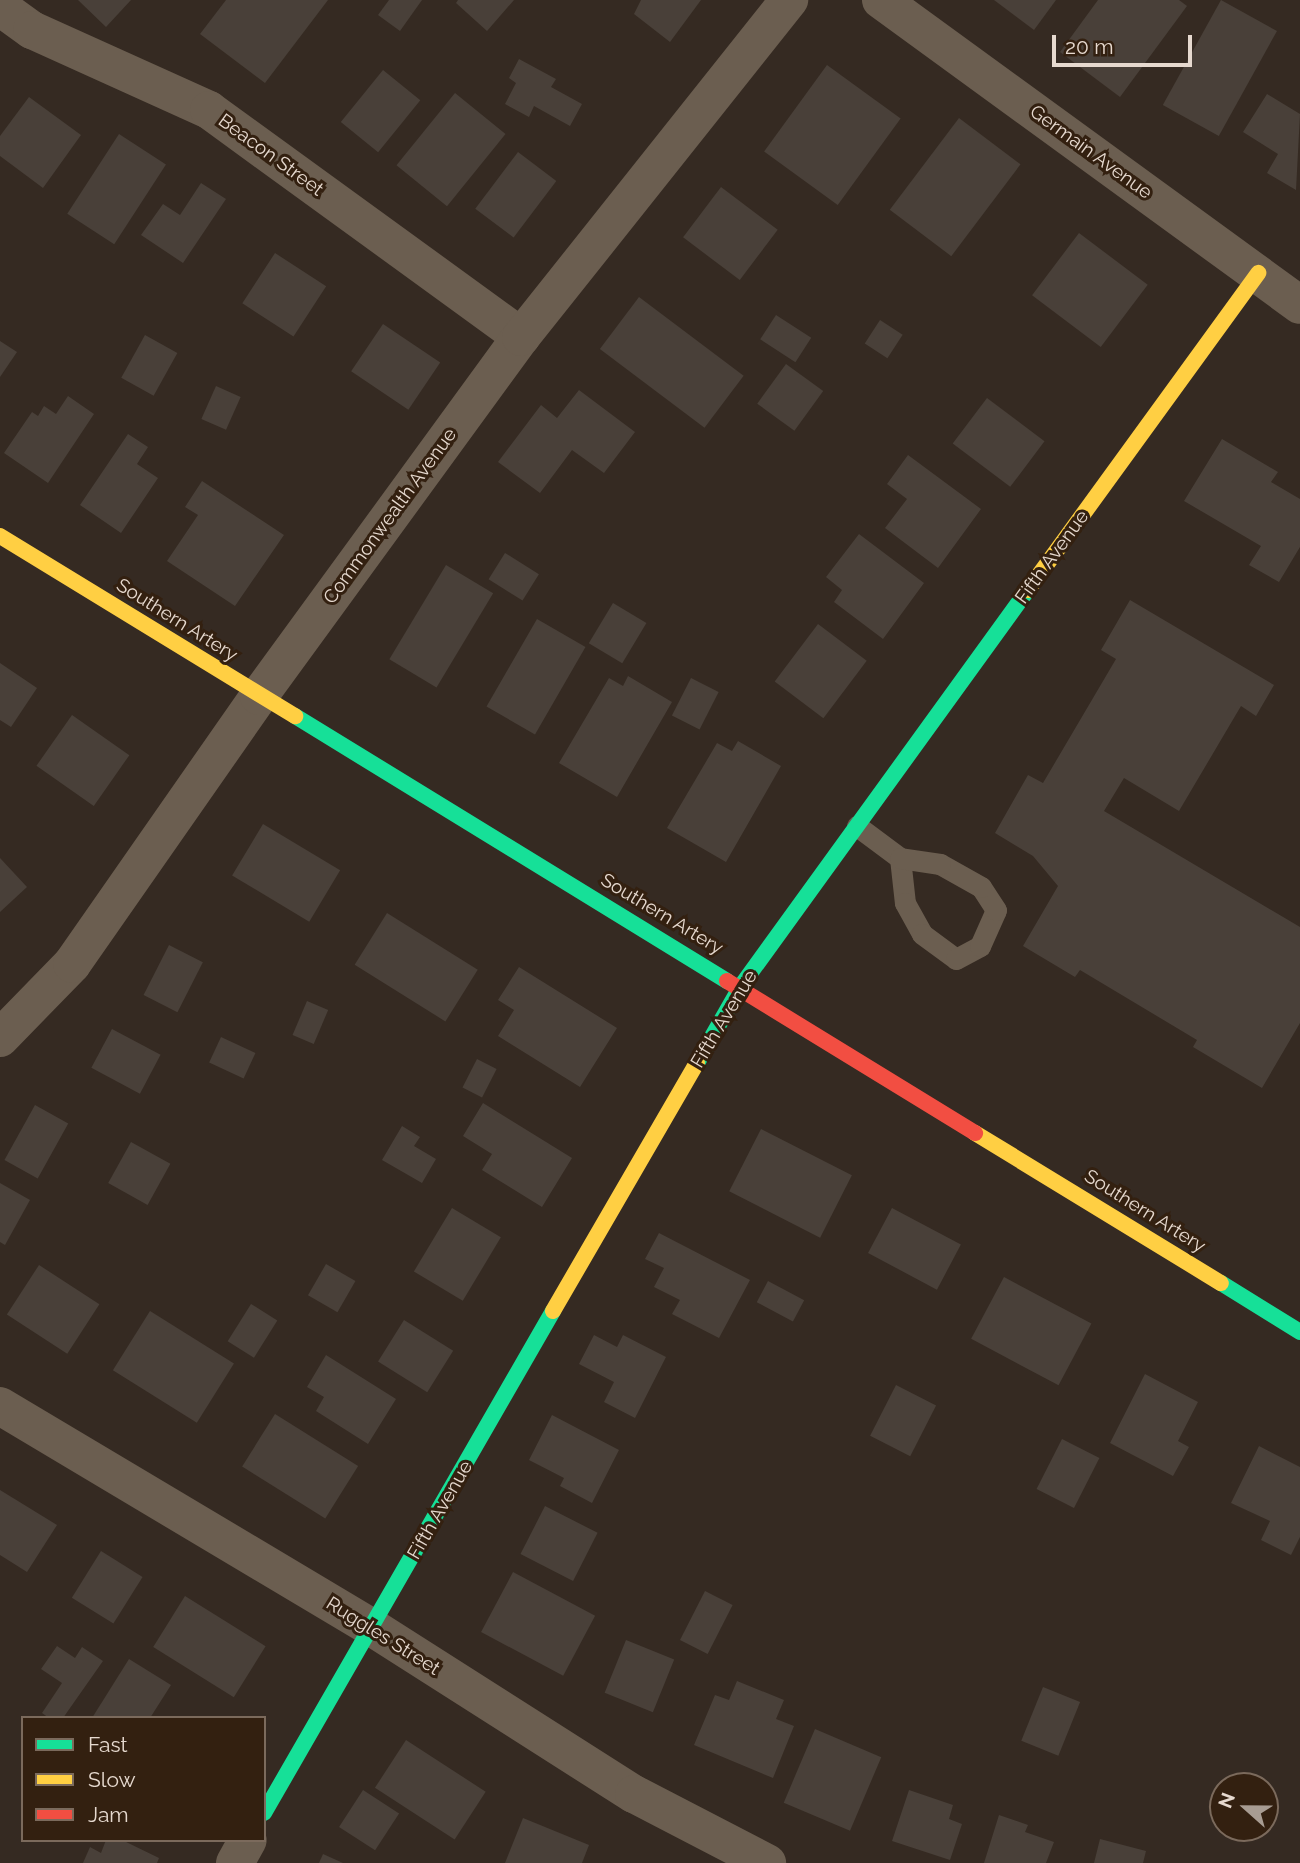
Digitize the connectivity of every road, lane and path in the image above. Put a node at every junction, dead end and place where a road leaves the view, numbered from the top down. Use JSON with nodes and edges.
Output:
{"nodes":[{"id":1,"x":789,"y":0,"type":"edge"},
{"id":2,"x":881,"y":0,"type":"edge"},
{"id":3,"x":0,"y":8,"type":"edge"},
{"id":4,"x":1258,"y":273,"type":"junction"},
{"id":5,"x":1300,"y":305,"type":"edge"},
{"id":6,"x":521,"y":337,"type":"junction"},
{"id":7,"x":0,"y":536,"type":"edge"},
{"id":8,"x":259,"y":695,"type":"junction"},
{"id":9,"x":857,"y":826,"type":"junction"},
{"id":10,"x":900,"y":858,"type":"junction"},
{"id":11,"x":741,"y":986,"type":"junction"},
{"id":12,"x":0,"y":1038,"type":"edge"},
{"id":13,"x":1300,"y":1332,"type":"edge"},
{"id":14,"x":0,"y":1406,"type":"edge"},
{"id":15,"x":373,"y":1628,"type":"junction"},
{"id":16,"x":266,"y":1810,"type":"edge"},
{"id":17,"x":247,"y":1842,"type":"edge"},
{"id":18,"x":235,"y":1863,"type":"edge"},
{"id":19,"x":767,"y":1863,"type":"edge"}],
"edges":[{"from":1,"to":6,"type":"street","name":"Commonwealth Avenue"},
{"from":2,"to":4,"type":"street","name":"Germain Avenue"},
{"from":3,"to":6,"type":"street","name":"Beacon Street"},
{"from":4,"to":5,"type":"street","name":"Germain Avenue"},
{"from":4,"to":9,"type":"street","name":"Fifth Avenue"},
{"from":6,"to":8,"type":"street","name":"Commonwealth Avenue"},
{"from":7,"to":8,"type":"street","name":"Southern Artery"},
{"from":8,"to":11,"type":"street","name":"Southern Artery"},
{"from":8,"to":12,"type":"street","name":"Commonwealth Avenue"},
{"from":9,"to":10,"type":"lane"},
{"from":9,"to":11,"type":"street","name":"Fifth Avenue"},
{"from":10,"to":10,"type":"lane"},
{"from":11,"to":13,"type":"street","name":"Southern Artery"},
{"from":11,"to":15,"type":"street","name":"Fifth Avenue"},
{"from":14,"to":15,"type":"street","name":"Ruggles Street"},
{"from":15,"to":16,"type":"street","name":"Fifth Avenue"},
{"from":15,"to":19,"type":"street","name":"Ruggles Street"},
{"from":17,"to":18,"type":"street"}]}
